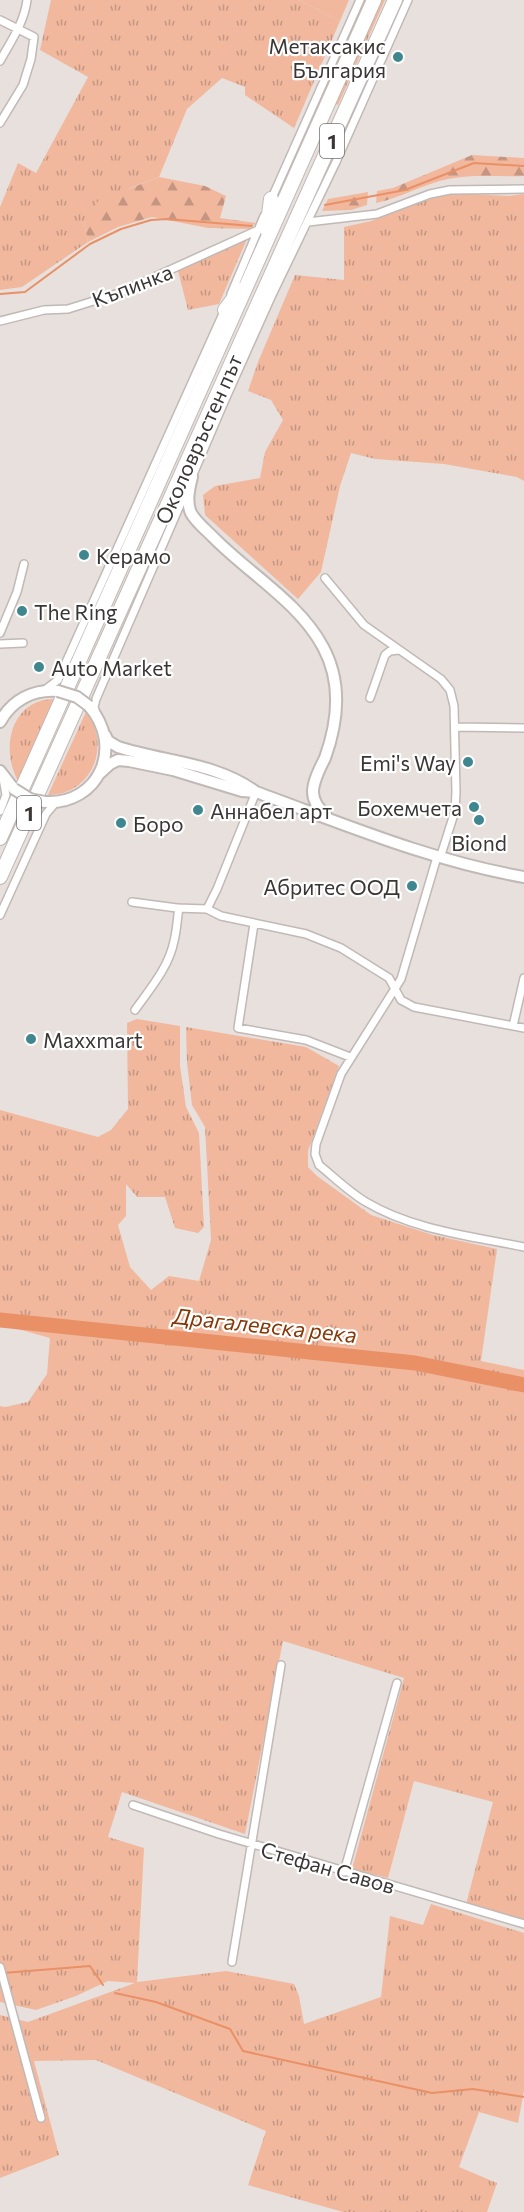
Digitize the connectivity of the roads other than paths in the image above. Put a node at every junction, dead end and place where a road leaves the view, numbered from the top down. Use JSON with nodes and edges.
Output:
{"nodes":[{"id":1,"x":27,"y":0,"type":"edge"},
{"id":2,"x":360,"y":0,"type":"edge"},
{"id":3,"x":375,"y":0,"type":"edge"},
{"id":4,"x":394,"y":0,"type":"edge"},
{"id":5,"x":408,"y":0,"type":"edge"},
{"id":6,"x":0,"y":20,"type":"edge"},
{"id":7,"x":19,"y":28,"type":"junction"},
{"id":8,"x":0,"y":61,"type":"edge"},
{"id":9,"x":0,"y":123,"type":"edge"},
{"id":10,"x":524,"y":189,"type":"edge"},
{"id":11,"x":272,"y":199,"type":"junction"},
{"id":12,"x":308,"y":222,"type":"junction"},
{"id":13,"x":258,"y":230,"type":"junction"},
{"id":14,"x":264,"y":247,"type":"junction"},
{"id":15,"x":290,"y":257,"type":"junction"},
{"id":16,"x":255,"y":269,"type":"junction"},
{"id":17,"x":268,"y":282,"type":"junction"},
{"id":18,"x":225,"y":310,"type":"junction"},
{"id":19,"x":0,"y":321,"type":"edge"},
{"id":20,"x":229,"y":372,"type":"junction"},
{"id":21,"x":224,"y":402,"type":"junction"},
{"id":22,"x":192,"y":477,"type":"junction"},
{"id":23,"x":24,"y":564,"type":"dead end"},
{"id":24,"x":325,"y":578,"type":"dead end"},
{"id":25,"x":0,"y":633,"type":"edge"},
{"id":26,"x":23,"y":643,"type":"dead end"},
{"id":27,"x":0,"y":644,"type":"edge"},
{"id":28,"x":399,"y":650,"type":"junction"},
{"id":29,"x":41,"y":691,"type":"junction"},
{"id":30,"x":370,"y":698,"type":"dead end"},
{"id":31,"x":96,"y":715,"type":"junction"},
{"id":32,"x":0,"y":722,"type":"edge"},
{"id":33,"x":455,"y":727,"type":"junction"},
{"id":34,"x":524,"y":729,"type":"edge"},
{"id":35,"x":105,"y":735,"type":"junction"},
{"id":36,"x":1,"y":773,"type":"edge"},
{"id":37,"x":99,"y":774,"type":"junction"},
{"id":38,"x":256,"y":792,"type":"junction"},
{"id":39,"x":51,"y":802,"type":"junction"},
{"id":40,"x":0,"y":811,"type":"edge"},
{"id":41,"x":334,"y":820,"type":"junction"},
{"id":42,"x":0,"y":838,"type":"edge"},
{"id":43,"x":439,"y":858,"type":"junction"},
{"id":44,"x":0,"y":877,"type":"edge"},
{"id":45,"x":524,"y":877,"type":"edge"},
{"id":46,"x":132,"y":902,"type":"dead end"},
{"id":47,"x":179,"y":908,"type":"junction"},
{"id":48,"x":207,"y":909,"type":"junction"},
{"id":49,"x":0,"y":915,"type":"edge"},
{"id":50,"x":254,"y":924,"type":"junction"},
{"id":51,"x":524,"y":978,"type":"edge"},
{"id":52,"x":395,"y":990,"type":"junction"},
{"id":53,"x":135,"y":1010,"type":"dead end"},
{"id":54,"x":513,"y":1026,"type":"junction"},
{"id":55,"x":524,"y":1028,"type":"edge"},
{"id":56,"x":350,"y":1057,"type":"junction"},
{"id":57,"x":524,"y":1247,"type":"edge"},
{"id":58,"x":281,"y":1665,"type":"dead end"},
{"id":59,"x":397,"y":1683,"type":"dead end"},
{"id":60,"x":133,"y":1805,"type":"dead end"},
{"id":61,"x":251,"y":1844,"type":"junction"},
{"id":62,"x":344,"y":1872,"type":"junction"},
{"id":63,"x":524,"y":1924,"type":"edge"},
{"id":64,"x":232,"y":1962,"type":"dead end"},
{"id":65,"x":0,"y":1967,"type":"edge"},
{"id":66,"x":41,"y":2118,"type":"dead end"}],
"edges":[{"from":1,"to":7,"type":"street"},
{"from":2,"to":11,"type":"street","name":"Околовръстен път"},
{"from":3,"to":14,"type":"highway","name":"Околовръстен път","number":"1"},
{"from":4,"to":17,"type":"highway","name":"Околовръстен път","number":"1"},
{"from":5,"to":12,"type":"street","name":"Околовръстен път"},
{"from":6,"to":7,"type":"street"},
{"from":7,"to":8,"type":"street"},
{"from":7,"to":9,"type":"street"},
{"from":10,"to":12,"type":"street"},
{"from":11,"to":13,"type":"street","name":"Околовръстен път"},
{"from":11,"to":14,"type":"highway"},
{"from":12,"to":15,"type":"street","name":"Околовръстен път"},
{"from":13,"to":18,"type":"street","name":"Околовръстен път"},
{"from":13,"to":19,"type":"street","name":"Къпинка"},
{"from":14,"to":16,"type":"highway","name":"Околовръстен път","number":"1"},
{"from":15,"to":17,"type":"highway"},
{"from":15,"to":21,"type":"street","name":"Околовръстен път"},
{"from":16,"to":18,"type":"highway"},
{"from":16,"to":42,"type":"highway","name":"Околовръстен път","number":"1"},
{"from":17,"to":20,"type":"highway","name":"Околовръстен път","number":"1"},
{"from":18,"to":29,"type":"street","name":"Околовръстен път"},
{"from":20,"to":21,"type":"highway"},
{"from":20,"to":44,"type":"highway","name":"Околовръстен път","number":"1"},
{"from":21,"to":22,"type":"street","name":"Околовръстен път"},
{"from":22,"to":31,"type":"street","name":"Околовръстен път"},
{"from":22,"to":41,"type":"main road"},
{"from":23,"to":25,"type":"street"},
{"from":24,"to":28,"type":"street"},
{"from":26,"to":27,"type":"street"},
{"from":28,"to":30,"type":"street"},
{"from":28,"to":33,"type":"street"},
{"from":29,"to":31,"type":"main road","bridge":true},
{"from":29,"to":32,"type":"main road"},
{"from":31,"to":35,"type":"main road"},
{"from":33,"to":34,"type":"street"},
{"from":33,"to":43,"type":"street"},
{"from":35,"to":37,"type":"main road"},
{"from":35,"to":38,"type":"main road"},
{"from":36,"to":39,"type":"main road","bridge":true},
{"from":36,"to":40,"type":"street"},
{"from":37,"to":38,"type":"main road"},
{"from":37,"to":39,"type":"main road"},
{"from":38,"to":41,"type":"main road"},
{"from":38,"to":48,"type":"street"},
{"from":39,"to":49,"type":"street"},
{"from":41,"to":43,"type":"main road"},
{"from":43,"to":45,"type":"main road"},
{"from":43,"to":52,"type":"street"},
{"from":46,"to":47,"type":"street"},
{"from":47,"to":48,"type":"street"},
{"from":47,"to":53,"type":"street"},
{"from":48,"to":50,"type":"street"},
{"from":50,"to":52,"type":"street"},
{"from":50,"to":56,"type":"street"},
{"from":51,"to":54,"type":"street"},
{"from":52,"to":54,"type":"street"},
{"from":52,"to":56,"type":"street"},
{"from":54,"to":55,"type":"street"},
{"from":56,"to":57,"type":"street"},
{"from":58,"to":61,"type":"street"},
{"from":59,"to":62,"type":"street"},
{"from":60,"to":61,"type":"street","name":"Стефан Савов"},
{"from":61,"to":62,"type":"street","name":"Стефан Савов"},
{"from":61,"to":64,"type":"street"},
{"from":62,"to":63,"type":"street","name":"Стефан Савов"},
{"from":65,"to":66,"type":"street"}]}
